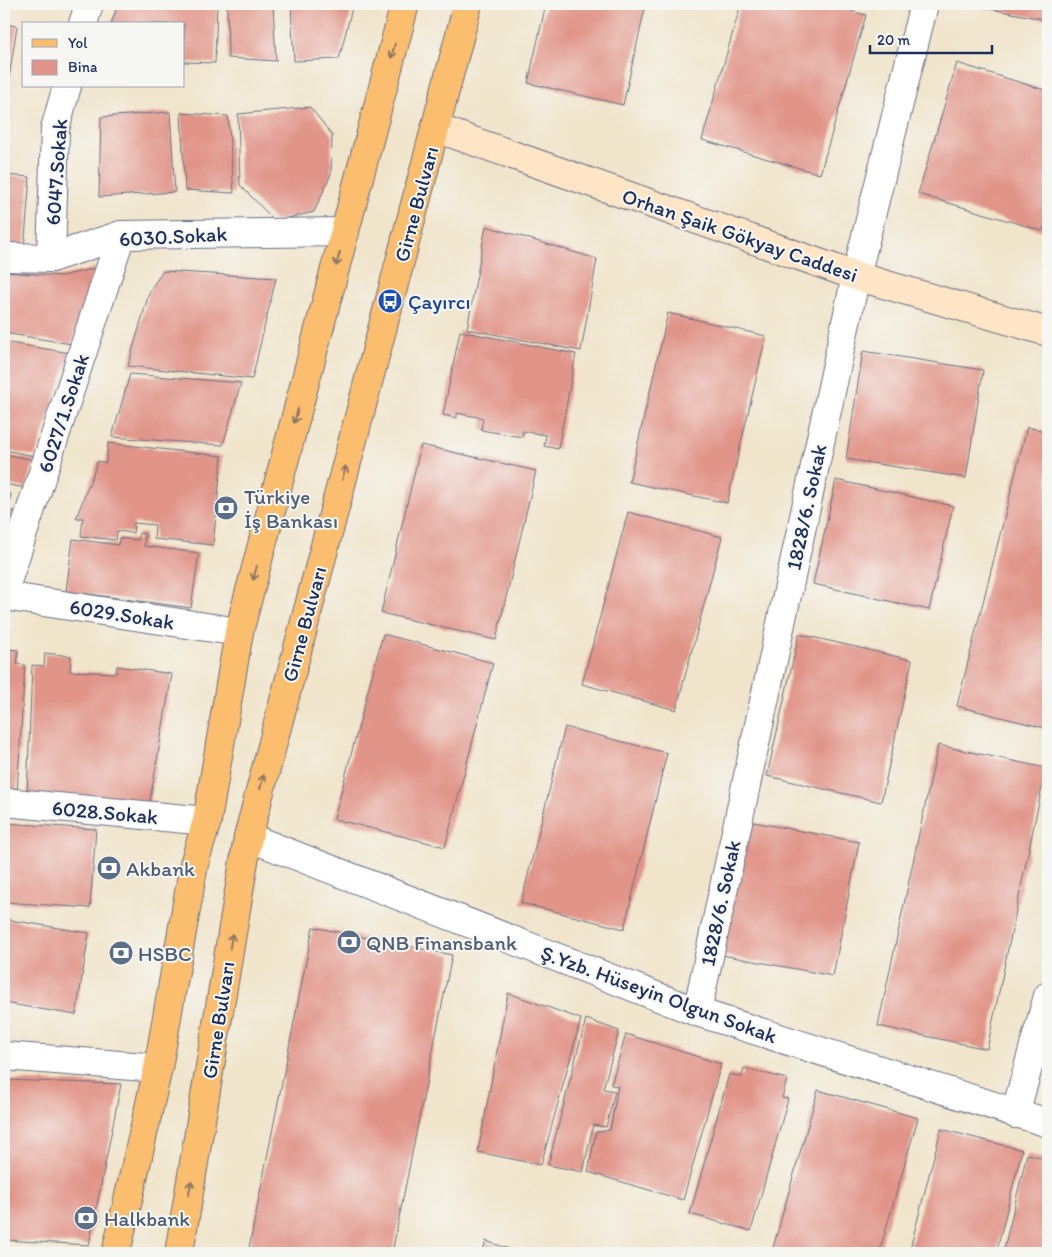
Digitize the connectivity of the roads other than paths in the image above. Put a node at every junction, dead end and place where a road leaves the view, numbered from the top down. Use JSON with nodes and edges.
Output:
{"nodes":[{"id":1,"x":89,"y":4,"type":"edge"},
{"id":2,"x":405,"y":4,"type":"edge"},
{"id":3,"x":468,"y":4,"type":"edge"},
{"id":4,"x":924,"y":4,"type":"edge"},
{"id":5,"x":84,"y":22,"type":"edge"},
{"id":6,"x":66,"y":88,"type":"edge"},
{"id":7,"x":436,"y":128,"type":"junction"},
{"id":8,"x":345,"y":232,"type":"junction"},
{"id":9,"x":121,"y":235,"type":"junction"},
{"id":10,"x":4,"y":257,"type":"edge"},
{"id":11,"x":51,"y":258,"type":"junction"},
{"id":12,"x":856,"y":276,"type":"junction"},
{"id":13,"x":1048,"y":332,"type":"edge"},
{"id":14,"x":4,"y":591,"type":"edge"},
{"id":15,"x":4,"y":596,"type":"edge"},
{"id":16,"x":239,"y":632,"type":"junction"},
{"id":17,"x":4,"y":802,"type":"edge"},
{"id":18,"x":207,"y":822,"type":"junction"},
{"id":19,"x":248,"y":836,"type":"junction"},
{"id":20,"x":1048,"y":996,"type":"edge"},
{"id":21,"x":697,"y":1012,"type":"junction"},
{"id":22,"x":4,"y":1056,"type":"edge"},
{"id":23,"x":158,"y":1068,"type":"junction"},
{"id":24,"x":1015,"y":1114,"type":"junction"},
{"id":25,"x":1048,"y":1123,"type":"edge"},
{"id":26,"x":116,"y":1253,"type":"edge"},
{"id":27,"x":179,"y":1253,"type":"edge"}],
"edges":[{"from":1,"to":5,"type":"street"},
{"from":2,"to":8,"type":"main road","one_way":true},
{"from":3,"to":7,"type":"main road","name":"Girne Bulvarı"},
{"from":4,"to":12,"type":"street","name":"1828/6. Sokak"},
{"from":6,"to":11,"type":"street","name":"6047.Sokak"},
{"from":7,"to":12,"type":"street","name":"Orhan Şaik Gökyay Caddesi"},
{"from":19,"to":7,"type":"main road","name":"Girne Bulvarı","one_way":true},
{"from":8,"to":9,"type":"street","name":"6030.Sokak"},
{"from":8,"to":16,"type":"main road","one_way":true},
{"from":9,"to":11,"type":"street","name":"6030.Sokak"},
{"from":9,"to":14,"type":"street","name":"6027/1.Sokak"},
{"from":10,"to":11,"type":"street","name":"6030.Sokak"},
{"from":12,"to":13,"type":"street","name":"Orhan Şaik Gökyay Caddesi"},
{"from":12,"to":21,"type":"street","name":"1828/6. Sokak"},
{"from":15,"to":16,"type":"street","name":"6029.Sokak"},
{"from":16,"to":18,"type":"main road"},
{"from":17,"to":18,"type":"street","name":"6028.Sokak"},
{"from":18,"to":23,"type":"main road"},
{"from":19,"to":21,"type":"street","name":"Ş.Yzb. Hüseyin Olgun Sokak"},
{"from":27,"to":19,"type":"main road","name":"Girne Bulvarı","one_way":true},
{"from":20,"to":24,"type":"street"},
{"from":21,"to":24,"type":"street","name":"Ş.Yzb. Hüseyin Olgun Sokak"},
{"from":22,"to":23,"type":"street"},
{"from":23,"to":26,"type":"main road"},
{"from":24,"to":25,"type":"street","name":"Ş.Yzb. Hüseyin Olgun Sokak"}]}
